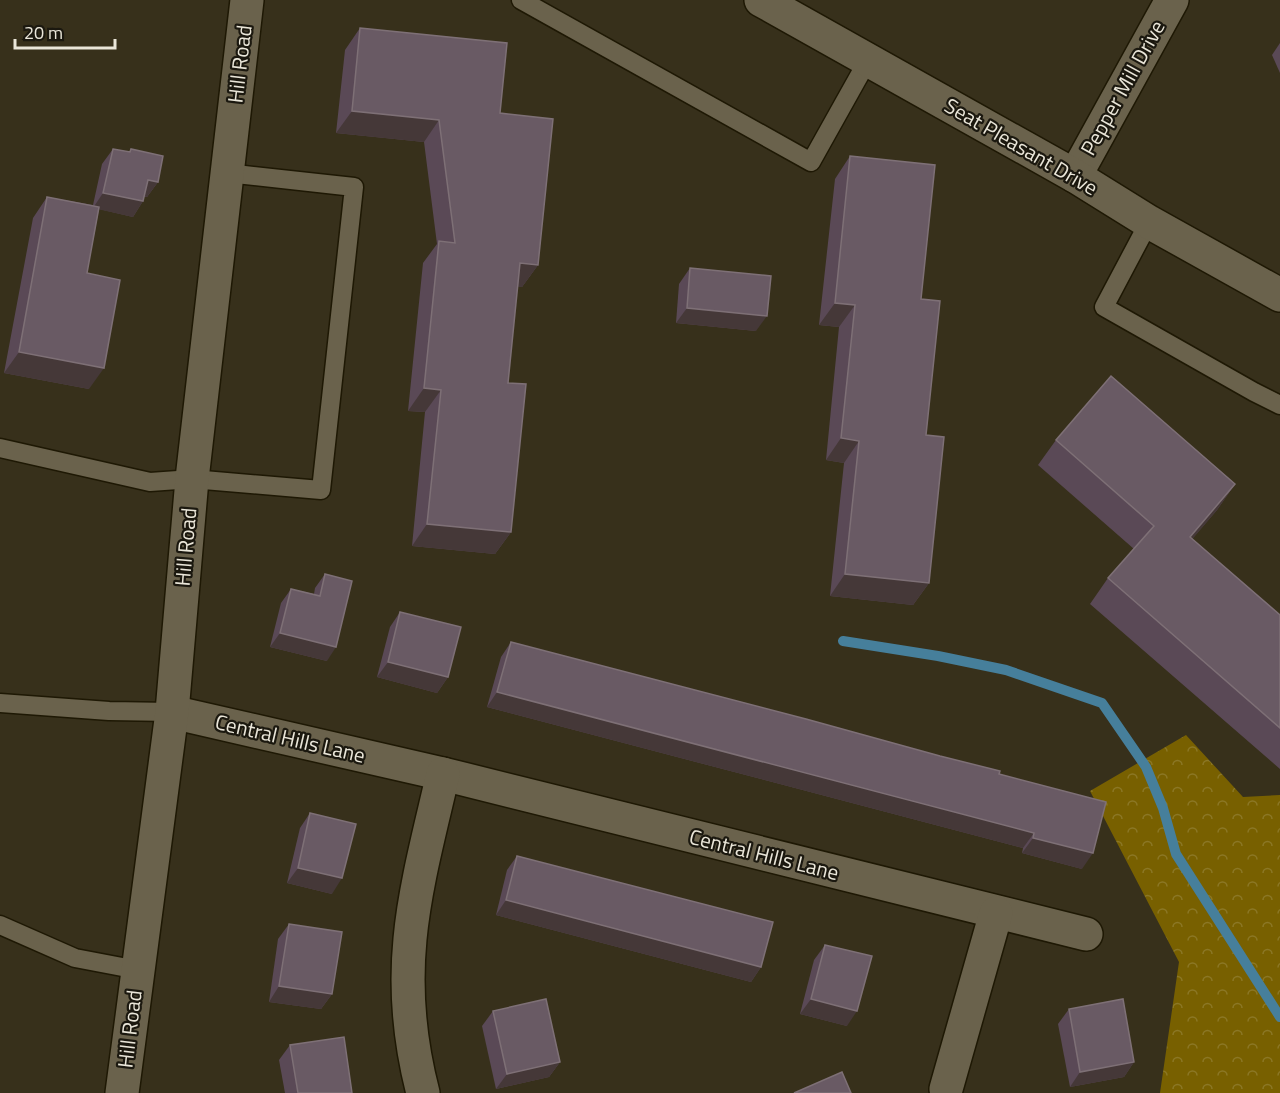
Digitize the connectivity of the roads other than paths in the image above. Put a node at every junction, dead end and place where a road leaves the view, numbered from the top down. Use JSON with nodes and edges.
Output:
{"nodes":[{"id":1,"x":247,"y":0,"type":"edge"},
{"id":2,"x":520,"y":0,"type":"edge"},
{"id":3,"x":761,"y":0,"type":"edge"},
{"id":4,"x":1172,"y":0,"type":"edge"},
{"id":5,"x":868,"y":60,"type":"junction"},
{"id":6,"x":227,"y":173,"type":"junction"},
{"id":7,"x":1075,"y":176,"type":"junction"},
{"id":8,"x":1149,"y":222,"type":"junction"},
{"id":9,"x":1280,"y":295,"type":"edge"},
{"id":10,"x":1280,"y":405,"type":"edge"},
{"id":11,"x":0,"y":448,"type":"edge"},
{"id":12,"x":192,"y":479,"type":"junction"},
{"id":13,"x":0,"y":703,"type":"edge"},
{"id":14,"x":172,"y":712,"type":"junction"},
{"id":15,"x":443,"y":774,"type":"junction"},
{"id":16,"x":996,"y":913,"type":"junction"},
{"id":17,"x":0,"y":925,"type":"edge"},
{"id":18,"x":1086,"y":934,"type":"dead end"},
{"id":19,"x":138,"y":970,"type":"junction"},
{"id":20,"x":946,"y":1089,"type":"dead end"},
{"id":21,"x":122,"y":1093,"type":"edge"},
{"id":22,"x":423,"y":1093,"type":"edge"}],
"edges":[{"from":1,"to":6,"type":"street","name":"Hill Road"},
{"from":2,"to":5,"type":"lane"},
{"from":3,"to":5,"type":"street","name":"Seat Pleasant Drive"},
{"from":4,"to":7,"type":"street","name":"Pepper Mill Drive"},
{"from":5,"to":7,"type":"street","name":"Seat Pleasant Drive"},
{"from":6,"to":12,"type":"street","name":"Hill Road"},
{"from":6,"to":12,"type":"lane"},
{"from":7,"to":8,"type":"street","name":"Seat Pleasant Drive"},
{"from":8,"to":9,"type":"street","name":"Seat Pleasant Drive"},
{"from":8,"to":10,"type":"lane"},
{"from":11,"to":12,"type":"lane"},
{"from":12,"to":14,"type":"street","name":"Hill Road"},
{"from":13,"to":14,"type":"lane"},
{"from":14,"to":15,"type":"street","name":"Central Hills Lane"},
{"from":14,"to":19,"type":"street","name":"Hill Road"},
{"from":15,"to":16,"type":"street","name":"Central Hills Lane"},
{"from":15,"to":22,"type":"street"},
{"from":16,"to":18,"type":"street","name":"Central Hills Lane"},
{"from":16,"to":20,"type":"street"},
{"from":17,"to":19,"type":"lane"},
{"from":19,"to":21,"type":"street","name":"Hill Road"}]}
